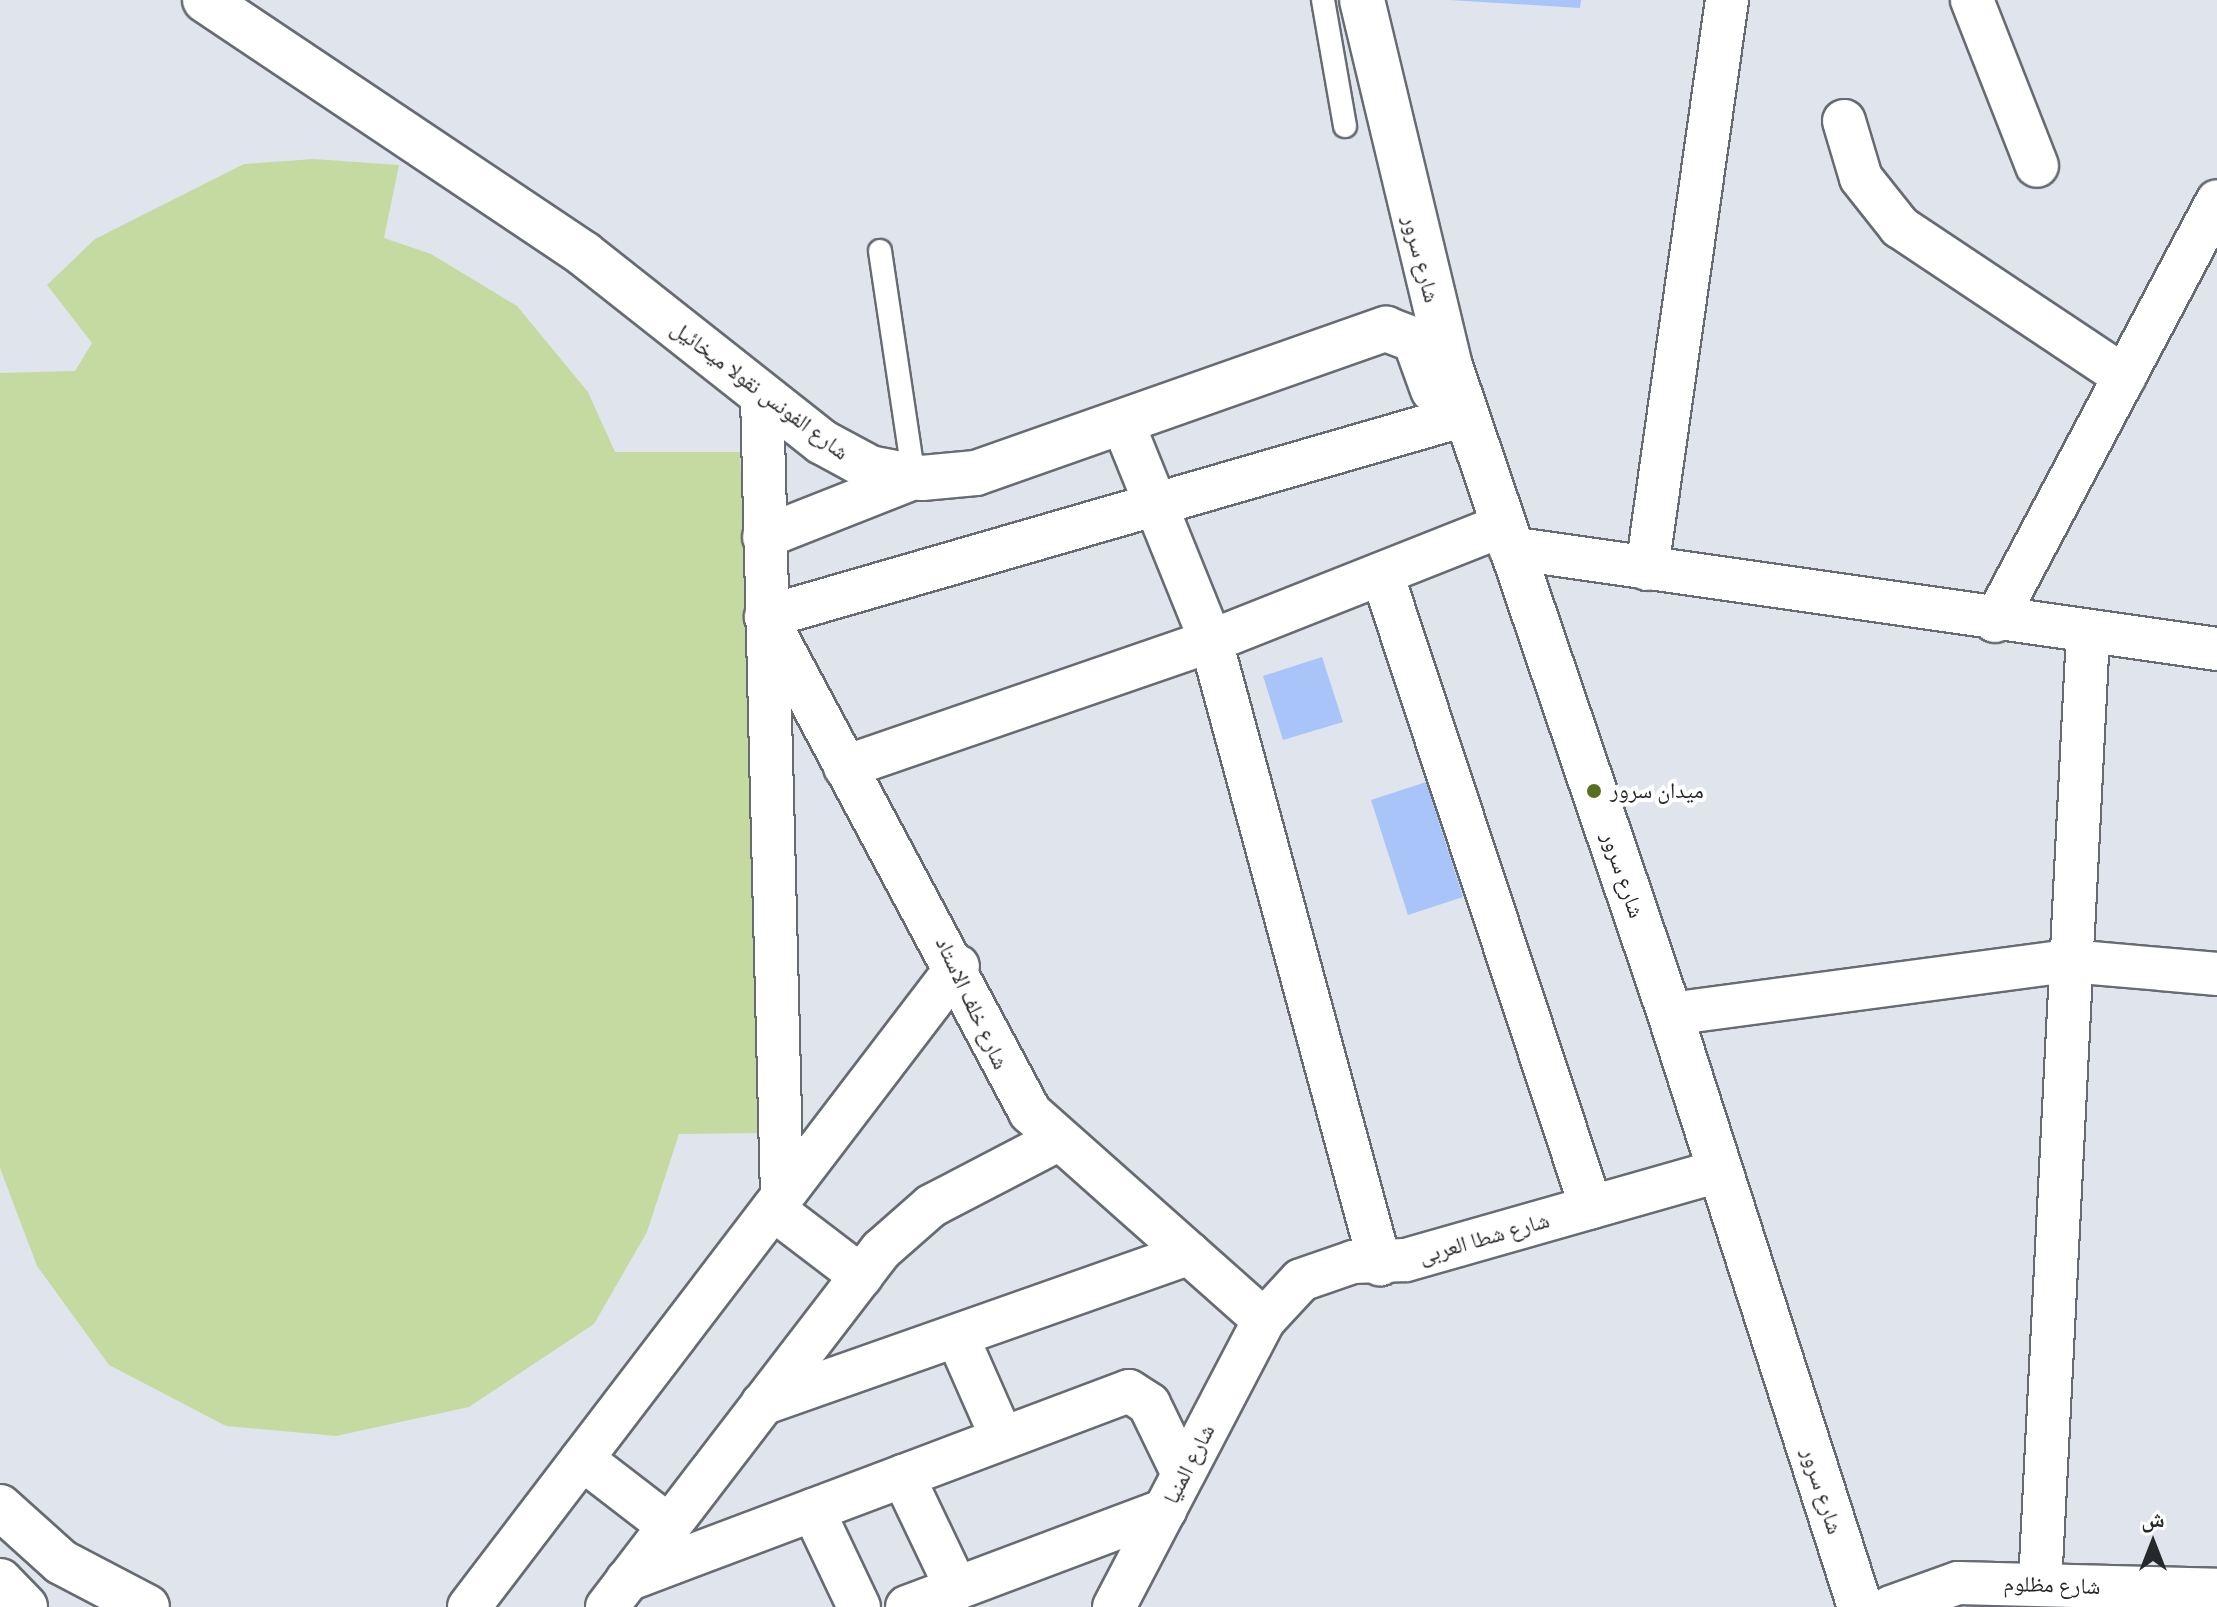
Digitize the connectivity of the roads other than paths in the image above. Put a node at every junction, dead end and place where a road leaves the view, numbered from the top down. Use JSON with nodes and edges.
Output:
{"nodes":[{"id":1,"x":205,"y":0,"type":"edge"},
{"id":2,"x":1323,"y":0,"type":"edge"},
{"id":3,"x":1362,"y":0,"type":"edge"},
{"id":4,"x":1727,"y":0,"type":"edge"},
{"id":5,"x":1972,"y":0,"type":"edge"},
{"id":6,"x":1844,"y":121,"type":"dead end"},
{"id":7,"x":1345,"y":126,"type":"dead end"},
{"id":8,"x":2037,"y":166,"type":"dead end"},
{"id":9,"x":2217,"y":201,"type":"edge"},
{"id":10,"x":880,"y":251,"type":"dead end"},
{"id":11,"x":1439,"y":371,"type":"junction"},
{"id":12,"x":2125,"y":377,"type":"junction"},
{"id":13,"x":762,"y":395,"type":"junction"},
{"id":14,"x":1122,"y":421,"type":"junction"},
{"id":15,"x":1444,"y":421,"type":"junction"},
{"id":16,"x":914,"y":478,"type":"junction"},
{"id":17,"x":1487,"y":481,"type":"junction"},
{"id":18,"x":1161,"y":507,"type":"junction"},
{"id":19,"x":764,"y":537,"type":"junction"},
{"id":20,"x":1506,"y":537,"type":"junction"},
{"id":21,"x":1647,"y":569,"type":"junction"},
{"id":22,"x":1382,"y":574,"type":"junction"},
{"id":23,"x":766,"y":617,"type":"junction"},
{"id":24,"x":1995,"y":621,"type":"junction"},
{"id":25,"x":2088,"y":634,"type":"junction"},
{"id":26,"x":1211,"y":641,"type":"junction"},
{"id":27,"x":2217,"y":649,"type":"edge"},
{"id":28,"x":845,"y":767,"type":"junction"},
{"id":29,"x":2069,"y":961,"type":"junction"},
{"id":30,"x":958,"y":966,"type":"junction"},
{"id":31,"x":2217,"y":974,"type":"edge"},
{"id":32,"x":1670,"y":1014,"type":"junction"},
{"id":33,"x":1058,"y":1140,"type":"junction"},
{"id":34,"x":1719,"y":1171,"type":"junction"},
{"id":35,"x":778,"y":1202,"type":"junction"},
{"id":36,"x":1591,"y":1207,"type":"junction"},
{"id":37,"x":1189,"y":1254,"type":"junction"},
{"id":38,"x":1380,"y":1264,"type":"junction"},
{"id":39,"x":861,"y":1276,"type":"junction"},
{"id":40,"x":1264,"y":1320,"type":"junction"},
{"id":41,"x":957,"y":1336,"type":"junction"},
{"id":42,"x":762,"y":1404,"type":"junction"},
{"id":43,"x":1002,"y":1438,"type":"junction"},
{"id":44,"x":582,"y":1459,"type":"junction"},
{"id":45,"x":1183,"y":1474,"type":"junction"},
{"id":46,"x":903,"y":1476,"type":"junction"},
{"id":47,"x":0,"y":1507,"type":"edge"},
{"id":48,"x":813,"y":1510,"type":"junction"},
{"id":49,"x":1165,"y":1510,"type":"junction"},
{"id":50,"x":669,"y":1526,"type":"junction"},
{"id":51,"x":0,"y":1581,"type":"edge"},
{"id":52,"x":2040,"y":1585,"type":"junction"},
{"id":53,"x":957,"y":1589,"type":"junction"},
{"id":54,"x":2217,"y":1590,"type":"edge"},
{"id":55,"x":617,"y":1594,"type":"edge"},
{"id":56,"x":25,"y":1607,"type":"edge"},
{"id":57,"x":147,"y":1607,"type":"edge"},
{"id":58,"x":469,"y":1607,"type":"edge"},
{"id":59,"x":859,"y":1607,"type":"edge"},
{"id":60,"x":907,"y":1607,"type":"edge"},
{"id":61,"x":1114,"y":1607,"type":"edge"},
{"id":62,"x":1860,"y":1607,"type":"edge"},
{"id":63,"x":1891,"y":1607,"type":"edge"}],
"edges":[{"from":1,"to":13,"type":"street","name":"شارع الفونس نقولا ميخائيل"},
{"from":2,"to":7,"type":"lane"},
{"from":3,"to":11,"type":"street","name":"شارع سرور"},
{"from":4,"to":21,"type":"street"},
{"from":5,"to":8,"type":"street"},
{"from":6,"to":12,"type":"street"},
{"from":9,"to":12,"type":"street"},
{"from":10,"to":16,"type":"lane"},
{"from":11,"to":14,"type":"street","name":"شارع الفونس نقولا ميخائيل"},
{"from":11,"to":15,"type":"street","name":"شارع الفونس نقولا ميخائيل"},
{"from":11,"to":17,"type":"street","name":"شارع سرور"},
{"from":12,"to":24,"type":"street"},
{"from":13,"to":16,"type":"street","name":"شارع الفونس نقولا ميخائيل"},
{"from":13,"to":19,"type":"street"},
{"from":14,"to":16,"type":"street","name":"شارع الفونس نقولا ميخائيل"},
{"from":14,"to":18,"type":"street"},
{"from":15,"to":17,"type":"street","name":"شارع الفونس نقولا ميخائيل"},
{"from":15,"to":18,"type":"street"},
{"from":16,"to":19,"type":"street"},
{"from":17,"to":20,"type":"street","name":"شارع سرور"},
{"from":18,"to":23,"type":"street"},
{"from":18,"to":26,"type":"street"},
{"from":19,"to":23,"type":"street"},
{"from":20,"to":21,"type":"street"},
{"from":20,"to":22,"type":"street"},
{"from":20,"to":32,"type":"street","name":"شارع سرور"},
{"from":21,"to":24,"type":"street"},
{"from":22,"to":26,"type":"street"},
{"from":22,"to":36,"type":"street"},
{"from":23,"to":28,"type":"street","name":"شارع خلف الاستاد"},
{"from":23,"to":35,"type":"street"},
{"from":24,"to":25,"type":"street"},
{"from":25,"to":27,"type":"street"},
{"from":25,"to":29,"type":"street"},
{"from":26,"to":28,"type":"street"},
{"from":26,"to":38,"type":"street"},
{"from":28,"to":30,"type":"street","name":"شارع خلف الاستاد"},
{"from":29,"to":31,"type":"street"},
{"from":29,"to":32,"type":"street"},
{"from":29,"to":52,"type":"street"},
{"from":30,"to":33,"type":"street","name":"شارع خلف الاستاد"},
{"from":30,"to":35,"type":"street"},
{"from":32,"to":34,"type":"street","name":"شارع سرور"},
{"from":33,"to":37,"type":"street","name":"شارع خلف الاستاد"},
{"from":33,"to":39,"type":"street"},
{"from":34,"to":36,"type":"street","name":"شارع شطا العربى"},
{"from":34,"to":62,"type":"street","name":"شارع سرور"},
{"from":35,"to":39,"type":"street"},
{"from":35,"to":44,"type":"street"},
{"from":36,"to":38,"type":"street","name":"شارع شطا العربى"},
{"from":37,"to":40,"type":"street","name":"شارع خلف الاستاد"},
{"from":37,"to":41,"type":"street"},
{"from":38,"to":40,"type":"street","name":"شارع شطا العربى"},
{"from":39,"to":42,"type":"street"},
{"from":40,"to":45,"type":"street","name":"شارع المنيا"},
{"from":41,"to":42,"type":"street"},
{"from":41,"to":43,"type":"street"},
{"from":42,"to":50,"type":"street"},
{"from":43,"to":45,"type":"street"},
{"from":43,"to":46,"type":"street"},
{"from":44,"to":50,"type":"street"},
{"from":44,"to":58,"type":"street"},
{"from":45,"to":49,"type":"street","name":"شارع المنيا"},
{"from":46,"to":48,"type":"street"},
{"from":46,"to":53,"type":"street"},
{"from":47,"to":57,"type":"street"},
{"from":48,"to":55,"type":"street"},
{"from":48,"to":59,"type":"street"},
{"from":49,"to":53,"type":"street"},
{"from":49,"to":61,"type":"street","name":"شارع المنيا"},
{"from":50,"to":55,"type":"street"},
{"from":51,"to":56,"type":"street"},
{"from":52,"to":54,"type":"street","name":"شارع مظلوم"},
{"from":52,"to":63,"type":"street","name":"شارع مظلوم"},
{"from":53,"to":60,"type":"street"}]}
